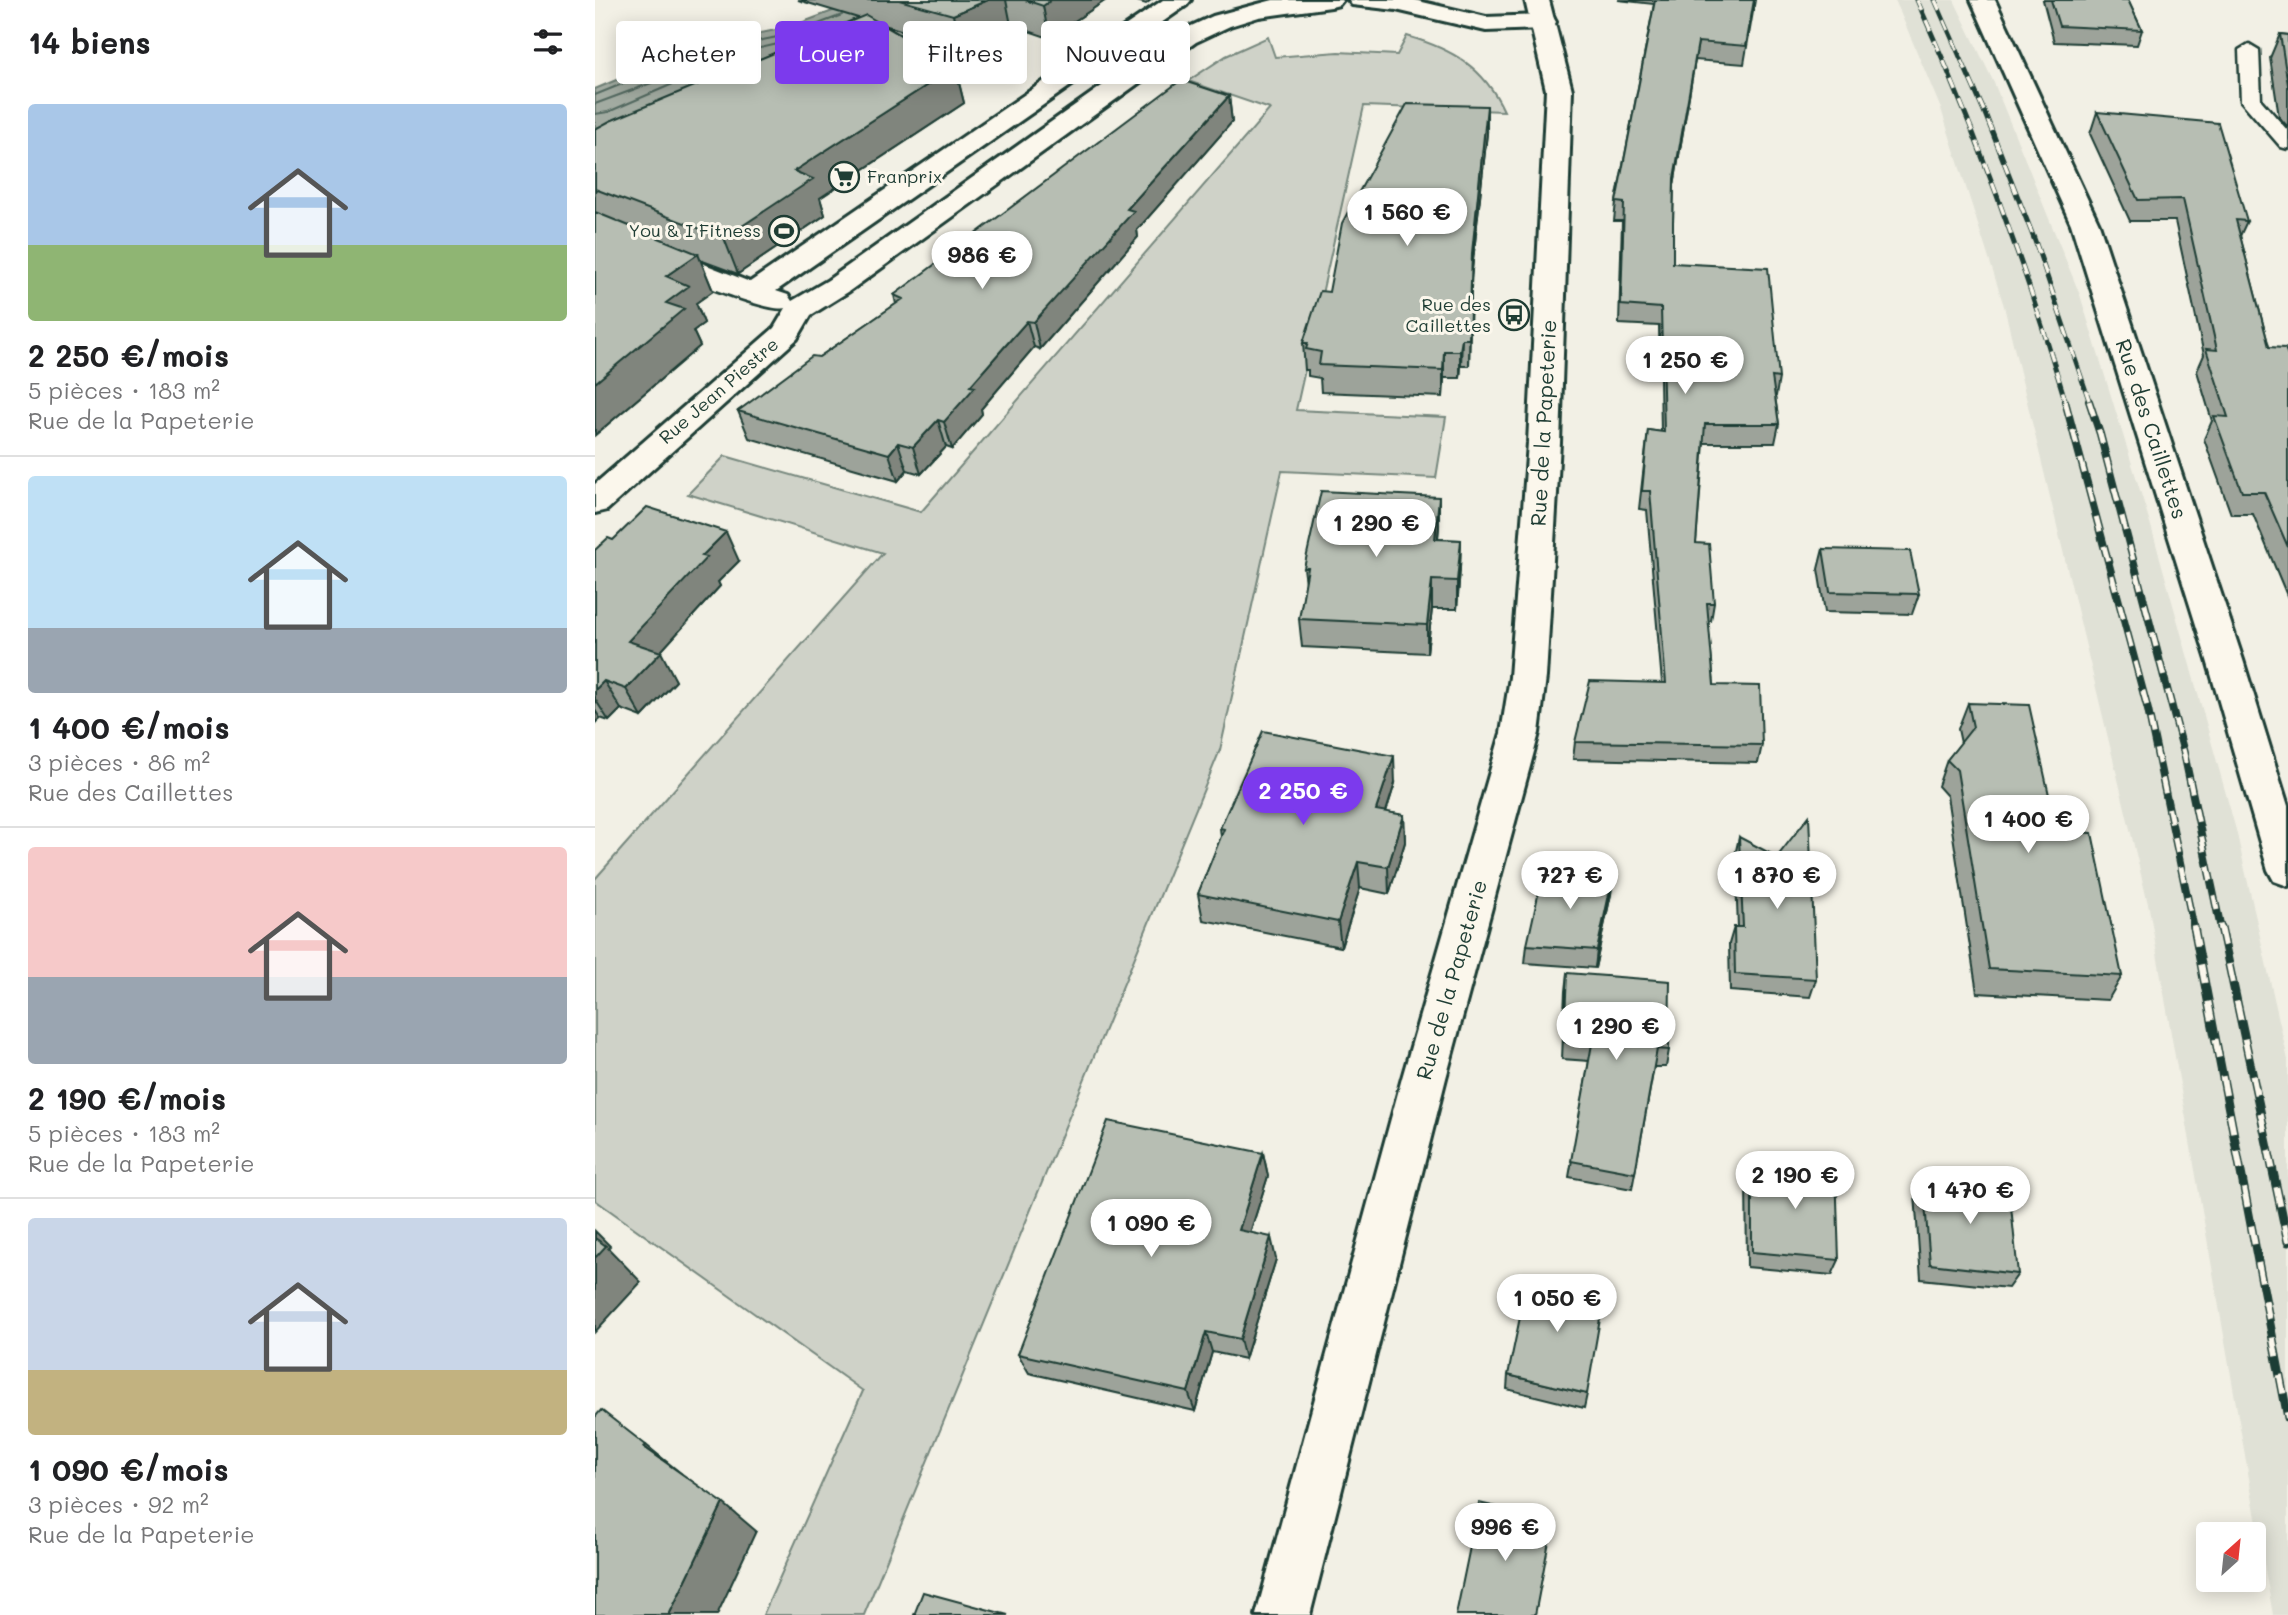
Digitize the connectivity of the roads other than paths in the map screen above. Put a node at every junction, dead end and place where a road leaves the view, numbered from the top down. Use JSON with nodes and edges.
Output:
{"nodes":[{"id":1,"x":1179,"y":0,"type":"edge"},
{"id":2,"x":1331,"y":0,"type":"edge"},
{"id":3,"x":1360,"y":0,"type":"edge"},
{"id":4,"x":1983,"y":0,"type":"edge"},
{"id":5,"x":1236,"y":8,"type":"edge"},
{"id":6,"x":1541,"y":11,"type":"edge"},
{"id":7,"x":2249,"y":50,"type":"dead end"},
{"id":8,"x":2288,"y":143,"type":"edge"},
{"id":9,"x":595,"y":229,"type":"edge"},
{"id":10,"x":755,"y":292,"type":"junction"},
{"id":11,"x":799,"y":310,"type":"junction"},
{"id":12,"x":595,"y":502,"type":"edge"},
{"id":13,"x":2288,"y":870,"type":"edge"},
{"id":14,"x":1283,"y":1615,"type":"edge"}],
"edges":[{"from":1,"to":10,"type":"street"},
{"from":2,"to":5,"type":"street"},
{"from":3,"to":6,"type":"street"},
{"from":4,"to":13,"type":"street","name":"Rue des Caillettes"},
{"from":5,"to":11,"type":"street"},
{"from":6,"to":14,"type":"street","name":"Rue de la Papeterie"},
{"from":7,"to":8,"type":"lane"},
{"from":9,"to":10,"type":"street"},
{"from":10,"to":11,"type":"street"},
{"from":11,"to":12,"type":"street","name":"Rue Jean Piestre"}]}
